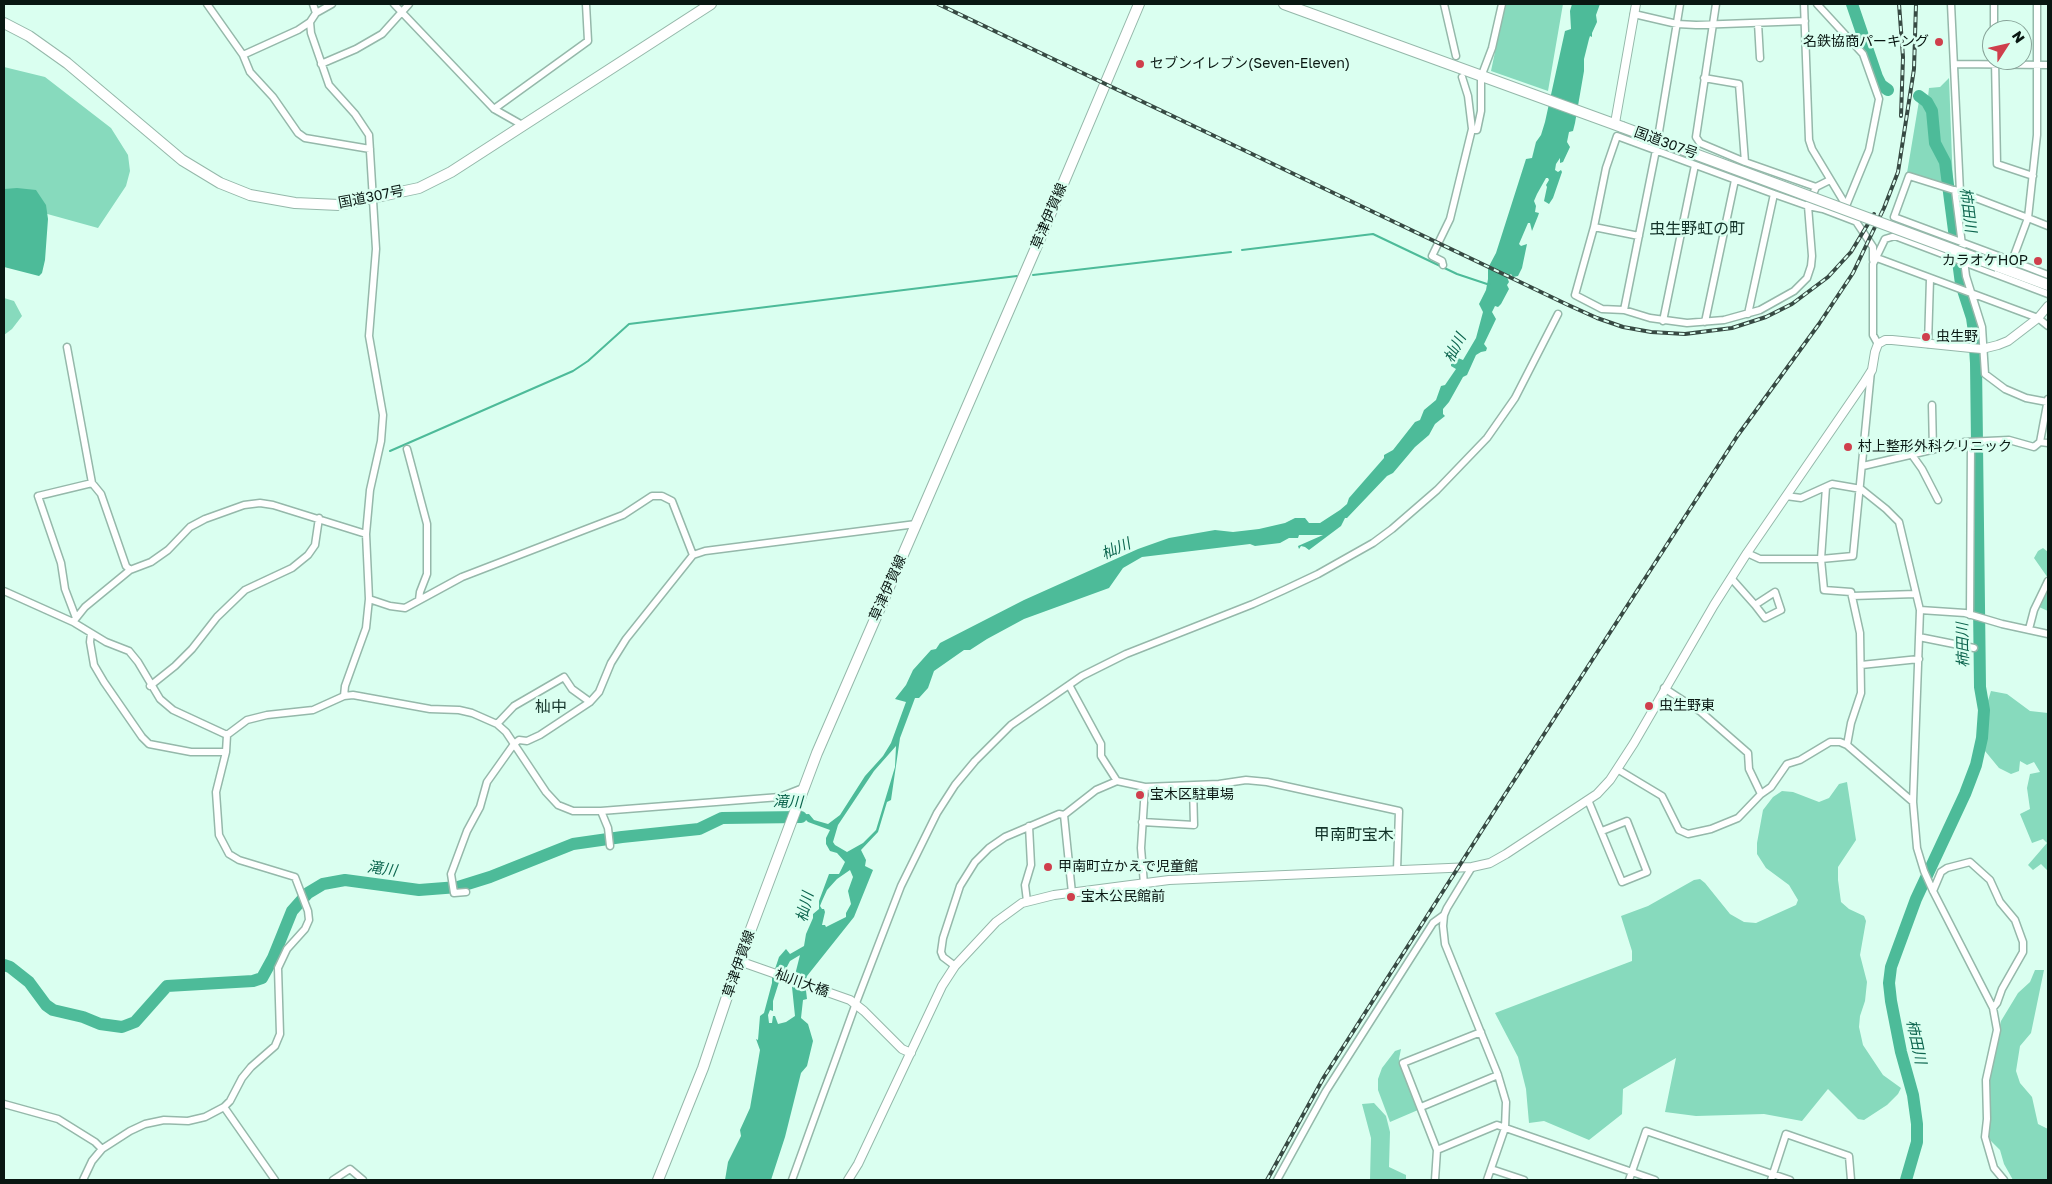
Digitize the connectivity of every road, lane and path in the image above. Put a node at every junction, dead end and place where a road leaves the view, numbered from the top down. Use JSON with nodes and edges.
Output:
{"nodes":[{"id":1,"x":208,"y":4,"type":"edge"},
{"id":2,"x":313,"y":4,"type":"edge"},
{"id":3,"x":332,"y":4,"type":"edge"},
{"id":4,"x":394,"y":4,"type":"edge"},
{"id":5,"x":409,"y":4,"type":"edge"},
{"id":6,"x":586,"y":4,"type":"edge"},
{"id":7,"x":711,"y":4,"type":"edge"},
{"id":8,"x":1139,"y":4,"type":"edge"},
{"id":9,"x":1284,"y":4,"type":"edge"},
{"id":10,"x":1444,"y":4,"type":"edge"},
{"id":11,"x":1502,"y":4,"type":"edge"},
{"id":12,"x":1636,"y":4,"type":"edge"},
{"id":13,"x":1680,"y":4,"type":"edge"},
{"id":14,"x":1716,"y":4,"type":"edge"},
{"id":15,"x":1804,"y":4,"type":"edge"},
{"id":16,"x":1817,"y":4,"type":"edge"},
{"id":17,"x":1951,"y":4,"type":"edge"},
{"id":18,"x":1994,"y":4,"type":"edge"},
{"id":19,"x":2037,"y":4,"type":"edge"},
{"id":20,"x":401,"y":11,"type":"junction"},
{"id":21,"x":316,"y":13,"type":"junction"},
{"id":22,"x":1634,"y":14,"type":"junction"},
{"id":23,"x":1805,"y":20,"type":"junction"},
{"id":24,"x":1994,"y":20,"type":"edge"},
{"id":25,"x":310,"y":22,"type":"junction"},
{"id":26,"x":4,"y":23,"type":"edge"},
{"id":27,"x":1758,"y":23,"type":"junction"},
{"id":28,"x":1677,"y":24,"type":"junction"},
{"id":29,"x":1713,"y":25,"type":"junction"},
{"id":30,"x":243,"y":55,"type":"junction"},
{"id":31,"x":1456,"y":56,"type":"dead end"},
{"id":32,"x":1760,"y":58,"type":"dead end"},
{"id":33,"x":1982,"y":63,"type":"edge"},
{"id":34,"x":321,"y":64,"type":"junction"},
{"id":35,"x":1955,"y":64,"type":"junction"},
{"id":36,"x":2032,"y":65,"type":"edge"},
{"id":37,"x":2037,"y":65,"type":"junction"},
{"id":38,"x":2048,"y":65,"type":"edge"},
{"id":39,"x":1995,"y":70,"type":"edge"},
{"id":40,"x":1462,"y":77,"type":"dead end"},
{"id":41,"x":1485,"y":78,"type":"junction"},
{"id":42,"x":1704,"y":78,"type":"junction"},
{"id":43,"x":494,"y":109,"type":"junction"},
{"id":44,"x":1619,"y":125,"type":"junction"},
{"id":45,"x":524,"y":126,"type":"junction"},
{"id":46,"x":1472,"y":129,"type":"junction"},
{"id":47,"x":370,"y":149,"type":"junction"},
{"id":48,"x":1656,"y":150,"type":"junction"},
{"id":49,"x":1745,"y":162,"type":"junction"},
{"id":50,"x":1695,"y":165,"type":"junction"},
{"id":51,"x":2033,"y":176,"type":"junction"},
{"id":52,"x":1735,"y":180,"type":"junction"},
{"id":53,"x":1830,"y":180,"type":"junction"},
{"id":54,"x":1816,"y":187,"type":"junction"},
{"id":55,"x":1957,"y":191,"type":"junction"},
{"id":56,"x":1774,"y":194,"type":"junction"},
{"id":57,"x":372,"y":199,"type":"junction"},
{"id":58,"x":1808,"y":206,"type":"junction"},
{"id":59,"x":1846,"y":206,"type":"junction"},
{"id":60,"x":2028,"y":218,"type":"junction"},
{"id":61,"x":1856,"y":222,"type":"junction"},
{"id":62,"x":2048,"y":226,"type":"edge"},
{"id":63,"x":1594,"y":227,"type":"junction"},
{"id":64,"x":1639,"y":236,"type":"junction"},
{"id":65,"x":1961,"y":241,"type":"junction"},
{"id":66,"x":2012,"y":260,"type":"junction"},
{"id":67,"x":1875,"y":261,"type":"junction"},
{"id":68,"x":1962,"y":262,"type":"junction"},
{"id":69,"x":1443,"y":265,"type":"dead end"},
{"id":70,"x":2048,"y":275,"type":"edge"},
{"id":71,"x":1930,"y":279,"type":"junction"},
{"id":72,"x":2048,"y":284,"type":"edge"},
{"id":73,"x":1970,"y":293,"type":"junction"},
{"id":74,"x":2048,"y":294,"type":"edge"},
{"id":75,"x":2048,"y":306,"type":"edge"},
{"id":76,"x":1624,"y":310,"type":"junction"},
{"id":77,"x":1558,"y":314,"type":"dead end"},
{"id":78,"x":1748,"y":314,"type":"junction"},
{"id":79,"x":2038,"y":318,"type":"junction"},
{"id":80,"x":1663,"y":321,"type":"junction"},
{"id":81,"x":1705,"y":322,"type":"junction"},
{"id":82,"x":2048,"y":326,"type":"edge"},
{"id":83,"x":1878,"y":344,"type":"junction"},
{"id":84,"x":1928,"y":344,"type":"junction"},
{"id":85,"x":67,"y":347,"type":"dead end"},
{"id":86,"x":1981,"y":349,"type":"junction"},
{"id":87,"x":1872,"y":370,"type":"junction"},
{"id":88,"x":2048,"y":400,"type":"edge"},
{"id":89,"x":1932,"y":405,"type":"dead end"},
{"id":90,"x":1971,"y":442,"type":"junction"},
{"id":91,"x":2040,"y":442,"type":"junction"},
{"id":92,"x":2048,"y":444,"type":"edge"},
{"id":93,"x":407,"y":449,"type":"dead end"},
{"id":94,"x":1933,"y":450,"type":"junction"},
{"id":95,"x":1912,"y":455,"type":"junction"},
{"id":96,"x":1863,"y":466,"type":"junction"},
{"id":97,"x":92,"y":483,"type":"junction"},
{"id":98,"x":1826,"y":487,"type":"junction"},
{"id":99,"x":1861,"y":489,"type":"junction"},
{"id":100,"x":1786,"y":496,"type":"junction"},
{"id":101,"x":1938,"y":500,"type":"dead end"},
{"id":102,"x":319,"y":518,"type":"junction"},
{"id":103,"x":916,"y":524,"type":"junction"},
{"id":104,"x":366,"y":534,"type":"junction"},
{"id":105,"x":1747,"y":553,"type":"junction"},
{"id":106,"x":693,"y":555,"type":"junction"},
{"id":107,"x":1821,"y":559,"type":"junction"},
{"id":108,"x":130,"y":570,"type":"junction"},
{"id":109,"x":1731,"y":578,"type":"junction"},
{"id":110,"x":2048,"y":581,"type":"edge"},
{"id":111,"x":4,"y":591,"type":"edge"},
{"id":112,"x":1916,"y":594,"type":"junction"},
{"id":113,"x":1852,"y":596,"type":"junction"},
{"id":114,"x":369,"y":599,"type":"junction"},
{"id":115,"x":419,"y":600,"type":"junction"},
{"id":116,"x":1755,"y":605,"type":"dead end"},
{"id":117,"x":1920,"y":610,"type":"junction"},
{"id":118,"x":1972,"y":616,"type":"junction"},
{"id":119,"x":75,"y":620,"type":"junction"},
{"id":120,"x":2030,"y":629,"type":"junction"},
{"id":121,"x":91,"y":633,"type":"junction"},
{"id":122,"x":2048,"y":634,"type":"edge"},
{"id":123,"x":1919,"y":637,"type":"junction"},
{"id":124,"x":1974,"y":648,"type":"dead end"},
{"id":125,"x":1918,"y":659,"type":"junction"},
{"id":126,"x":1861,"y":665,"type":"junction"},
{"id":127,"x":1069,"y":685,"type":"junction"},
{"id":128,"x":150,"y":686,"type":"junction"},
{"id":129,"x":1664,"y":688,"type":"junction"},
{"id":130,"x":344,"y":696,"type":"junction"},
{"id":131,"x":590,"y":702,"type":"junction"},
{"id":132,"x":496,"y":724,"type":"junction"},
{"id":133,"x":228,"y":735,"type":"junction"},
{"id":134,"x":514,"y":744,"type":"junction"},
{"id":135,"x":1847,"y":745,"type":"junction"},
{"id":136,"x":226,"y":752,"type":"junction"},
{"id":137,"x":1618,"y":769,"type":"junction"},
{"id":138,"x":1117,"y":781,"type":"junction"},
{"id":139,"x":1194,"y":786,"type":"junction"},
{"id":140,"x":1144,"y":787,"type":"junction"},
{"id":141,"x":803,"y":788,"type":"junction"},
{"id":142,"x":1761,"y":794,"type":"junction"},
{"id":143,"x":1588,"y":800,"type":"junction"},
{"id":144,"x":1913,"y":802,"type":"junction"},
{"id":145,"x":601,"y":811,"type":"junction"},
{"id":146,"x":1064,"y":815,"type":"junction"},
{"id":147,"x":1142,"y":822,"type":"junction"},
{"id":148,"x":1029,"y":826,"type":"junction"},
{"id":149,"x":1602,"y":831,"type":"junction"},
{"id":150,"x":610,"y":844,"type":"dead end"},
{"id":151,"x":1472,"y":867,"type":"junction"},
{"id":152,"x":1397,"y":870,"type":"junction"},
{"id":153,"x":1144,"y":884,"type":"junction"},
{"id":154,"x":1932,"y":888,"type":"junction"},
{"id":155,"x":466,"y":892,"type":"dead end"},
{"id":156,"x":1072,"y":893,"type":"junction"},
{"id":157,"x":1027,"y":901,"type":"junction"},
{"id":158,"x":1444,"y":915,"type":"junction"},
{"id":159,"x":739,"y":961,"type":"junction"},
{"id":160,"x":955,"y":966,"type":"junction"},
{"id":161,"x":853,"y":1002,"type":"junction"},
{"id":162,"x":1993,"y":1008,"type":"junction"},
{"id":163,"x":1481,"y":1032,"type":"junction"},
{"id":164,"x":910,"y":1053,"type":"junction"},
{"id":165,"x":1498,"y":1075,"type":"junction"},
{"id":166,"x":4,"y":1104,"type":"edge"},
{"id":167,"x":224,"y":1107,"type":"junction"},
{"id":168,"x":1421,"y":1107,"type":"junction"},
{"id":169,"x":1505,"y":1128,"type":"junction"},
{"id":170,"x":102,"y":1150,"type":"junction"},
{"id":171,"x":1437,"y":1150,"type":"junction"},
{"id":172,"x":1491,"y":1169,"type":"junction"},
{"id":173,"x":1632,"y":1172,"type":"junction"},
{"id":174,"x":1772,"y":1177,"type":"edge"},
{"id":175,"x":84,"y":1180,"type":"edge"},
{"id":176,"x":275,"y":1180,"type":"edge"},
{"id":177,"x":333,"y":1180,"type":"edge"},
{"id":178,"x":363,"y":1180,"type":"edge"},
{"id":179,"x":658,"y":1180,"type":"edge"},
{"id":180,"x":792,"y":1180,"type":"edge"},
{"id":181,"x":848,"y":1180,"type":"edge"},
{"id":182,"x":1277,"y":1180,"type":"edge"},
{"id":183,"x":1435,"y":1180,"type":"edge"},
{"id":184,"x":1487,"y":1180,"type":"edge"},
{"id":185,"x":1524,"y":1180,"type":"edge"},
{"id":186,"x":1629,"y":1180,"type":"edge"},
{"id":187,"x":1655,"y":1180,"type":"edge"},
{"id":188,"x":1790,"y":1180,"type":"edge"},
{"id":189,"x":1851,"y":1180,"type":"edge"},
{"id":190,"x":2004,"y":1180,"type":"edge"}],
"edges":[{"from":1,"to":30,"type":"street"},
{"from":2,"to":21,"type":"street"},
{"from":3,"to":21,"type":"street"},
{"from":4,"to":20,"type":"street"},
{"from":5,"to":20,"type":"street"},
{"from":6,"to":43,"type":"street"},
{"from":7,"to":45,"type":"main road","name":"国道307号"},
{"from":8,"to":103,"type":"main road","name":"草津伊賀線"},
{"from":9,"to":41,"type":"main road","name":"国道307号"},
{"from":10,"to":31,"type":"street"},
{"from":11,"to":41,"type":"street"},
{"from":12,"to":22,"type":"street"},
{"from":13,"to":28,"type":"street"},
{"from":14,"to":29,"type":"street"},
{"from":15,"to":23,"type":"street"},
{"from":16,"to":59,"type":"street"},
{"from":17,"to":35,"type":"street"},
{"from":18,"to":24,"type":"street"},
{"from":19,"to":37,"type":"street"},
{"from":20,"to":34,"type":"street"},
{"from":20,"to":43,"type":"street"},
{"from":21,"to":25,"type":"street"},
{"from":22,"to":28,"type":"street"},
{"from":22,"to":44,"type":"street"},
{"from":23,"to":27,"type":"street"},
{"from":23,"to":53,"type":"street"},
{"from":25,"to":30,"type":"street"},
{"from":25,"to":34,"type":"street"},
{"from":26,"to":57,"type":"main road","name":"国道307号"},
{"from":27,"to":29,"type":"street"},
{"from":27,"to":32,"type":"street"},
{"from":28,"to":29,"type":"street"},
{"from":28,"to":48,"type":"street"},
{"from":29,"to":42,"type":"street"},
{"from":30,"to":47,"type":"street"},
{"from":33,"to":35,"type":"street"},
{"from":34,"to":47,"type":"street"},
{"from":35,"to":55,"type":"street"},
{"from":36,"to":37,"type":"street"},
{"from":37,"to":38,"type":"street"},
{"from":37,"to":51,"type":"street"},
{"from":39,"to":51,"type":"street"},
{"from":40,"to":46,"type":"street"},
{"from":41,"to":44,"type":"main road","name":"国道307号"},
{"from":41,"to":46,"type":"street"},
{"from":42,"to":49,"type":"street"},
{"from":42,"to":49,"type":"street"},
{"from":43,"to":45,"type":"street"},
{"from":44,"to":72,"type":"main road","name":"国道307号","bridge":true},
{"from":45,"to":57,"type":"main road","name":"国道307号"},
{"from":46,"to":69,"type":"street"},
{"from":47,"to":57,"type":"street"},
{"from":48,"to":50,"type":"street"},
{"from":48,"to":63,"type":"street"},
{"from":48,"to":64,"type":"street"},
{"from":49,"to":54,"type":"street"},
{"from":50,"to":52,"type":"street"},
{"from":50,"to":80,"type":"street"},
{"from":51,"to":60,"type":"street"},
{"from":52,"to":56,"type":"street"},
{"from":52,"to":81,"type":"street"},
{"from":53,"to":54,"type":"street"},
{"from":53,"to":59,"type":"street"},
{"from":54,"to":58,"type":"street"},
{"from":55,"to":60,"type":"street"},
{"from":55,"to":65,"type":"street"},
{"from":55,"to":65,"type":"street"},
{"from":56,"to":58,"type":"street"},
{"from":56,"to":78,"type":"street"},
{"from":57,"to":104,"type":"street"},
{"from":58,"to":61,"type":"street"},
{"from":58,"to":78,"type":"street"},
{"from":59,"to":61,"type":"street"},
{"from":60,"to":62,"type":"street"},
{"from":60,"to":66,"type":"street"},
{"from":61,"to":67,"type":"street"},
{"from":63,"to":64,"type":"street"},
{"from":63,"to":76,"type":"street"},
{"from":64,"to":76,"type":"street"},
{"from":65,"to":66,"type":"street"},
{"from":65,"to":68,"type":"street"},
{"from":66,"to":70,"type":"street"},
{"from":67,"to":68,"type":"street"},
{"from":67,"to":71,"type":"street"},
{"from":67,"to":83,"type":"street"},
{"from":68,"to":73,"type":"street"},
{"from":68,"to":74,"type":"street"},
{"from":71,"to":73,"type":"street"},
{"from":71,"to":84,"type":"street"},
{"from":73,"to":79,"type":"street"},
{"from":73,"to":86,"type":"street"},
{"from":75,"to":79,"type":"street"},
{"from":76,"to":80,"type":"street"},
{"from":77,"to":127,"type":"street"},
{"from":78,"to":81,"type":"street"},
{"from":79,"to":82,"type":"street"},
{"from":79,"to":86,"type":"street"},
{"from":80,"to":81,"type":"street"},
{"from":83,"to":84,"type":"street"},
{"from":83,"to":87,"type":"street"},
{"from":84,"to":86,"type":"street"},
{"from":85,"to":97,"type":"street"},
{"from":86,"to":88,"type":"street"},
{"from":87,"to":96,"type":"street"},
{"from":87,"to":100,"type":"street"},
{"from":88,"to":91,"type":"street"},
{"from":89,"to":94,"type":"street"},
{"from":90,"to":91,"type":"street"},
{"from":90,"to":94,"type":"street"},
{"from":90,"to":118,"type":"street"},
{"from":91,"to":92,"type":"street"},
{"from":93,"to":115,"type":"street"},
{"from":94,"to":95,"type":"street"},
{"from":95,"to":96,"type":"street"},
{"from":95,"to":101,"type":"street"},
{"from":96,"to":99,"type":"street"},
{"from":97,"to":108,"type":"street"},
{"from":97,"to":119,"type":"street"},
{"from":98,"to":99,"type":"street"},
{"from":98,"to":100,"type":"street"},
{"from":98,"to":107,"type":"street"},
{"from":99,"to":107,"type":"street"},
{"from":99,"to":112,"type":"street"},
{"from":100,"to":105,"type":"street"},
{"from":102,"to":104,"type":"street"},
{"from":102,"to":108,"type":"street"},
{"from":102,"to":128,"type":"street"},
{"from":103,"to":106,"type":"street"},
{"from":103,"to":141,"type":"main road","name":"草津伊賀線"},
{"from":104,"to":114,"type":"street"},
{"from":105,"to":107,"type":"street"},
{"from":105,"to":109,"type":"street"},
{"from":106,"to":115,"type":"street"},
{"from":106,"to":131,"type":"street"},
{"from":107,"to":113,"type":"street"},
{"from":108,"to":119,"type":"street"},
{"from":109,"to":116,"type":"street"},
{"from":109,"to":129,"type":"street"},
{"from":110,"to":120,"type":"street"},
{"from":111,"to":119,"type":"street"},
{"from":112,"to":113,"type":"street"},
{"from":112,"to":117,"type":"street"},
{"from":113,"to":126,"type":"street"},
{"from":114,"to":115,"type":"street"},
{"from":114,"to":130,"type":"street"},
{"from":117,"to":118,"type":"street"},
{"from":117,"to":123,"type":"street"},
{"from":118,"to":120,"type":"street"},
{"from":119,"to":121,"type":"street"},
{"from":120,"to":122,"type":"street"},
{"from":121,"to":128,"type":"street"},
{"from":121,"to":136,"type":"street"},
{"from":123,"to":124,"type":"street"},
{"from":123,"to":125,"type":"street"},
{"from":125,"to":126,"type":"street"},
{"from":125,"to":144,"type":"street"},
{"from":126,"to":135,"type":"street"},
{"from":127,"to":138,"type":"street"},
{"from":127,"to":161,"type":"street"},
{"from":128,"to":133,"type":"street"},
{"from":129,"to":137,"type":"street"},
{"from":129,"to":142,"type":"street"},
{"from":130,"to":132,"type":"street"},
{"from":130,"to":133,"type":"street"},
{"from":131,"to":132,"type":"street"},
{"from":131,"to":134,"type":"street"},
{"from":132,"to":134,"type":"street"},
{"from":133,"to":136,"type":"street"},
{"from":134,"to":145,"type":"street"},
{"from":134,"to":155,"type":"street"},
{"from":135,"to":142,"type":"street"},
{"from":135,"to":144,"type":"street"},
{"from":136,"to":167,"type":"street"},
{"from":137,"to":142,"type":"street"},
{"from":137,"to":143,"type":"street"},
{"from":138,"to":140,"type":"street"},
{"from":138,"to":146,"type":"street"},
{"from":139,"to":140,"type":"street"},
{"from":139,"to":147,"type":"street"},
{"from":139,"to":152,"type":"street"},
{"from":140,"to":147,"type":"street"},
{"from":141,"to":145,"type":"street"},
{"from":141,"to":159,"type":"main road","name":"草津伊賀線"},
{"from":143,"to":149,"type":"street"},
{"from":143,"to":151,"type":"street"},
{"from":144,"to":154,"type":"street"},
{"from":145,"to":150,"type":"street"},
{"from":146,"to":148,"type":"street"},
{"from":146,"to":156,"type":"street"},
{"from":147,"to":153,"type":"street"},
{"from":148,"to":157,"type":"street"},
{"from":148,"to":160,"type":"street"},
{"from":149,"to":149,"type":"street"},
{"from":151,"to":152,"type":"street"},
{"from":151,"to":158,"type":"street"},
{"from":152,"to":153,"type":"street"},
{"from":153,"to":156,"type":"street"},
{"from":154,"to":162,"type":"street"},
{"from":154,"to":162,"type":"street"},
{"from":156,"to":157,"type":"street"},
{"from":157,"to":160,"type":"street"},
{"from":158,"to":163,"type":"street"},
{"from":158,"to":182,"type":"street"},
{"from":159,"to":161,"type":"street","name":"杣川大橋"},
{"from":159,"to":179,"type":"main road","name":"草津伊賀線"},
{"from":160,"to":164,"type":"street"},
{"from":161,"to":164,"type":"street"},
{"from":161,"to":180,"type":"street"},
{"from":162,"to":190,"type":"street"},
{"from":163,"to":165,"type":"street"},
{"from":163,"to":168,"type":"street"},
{"from":164,"to":181,"type":"street"},
{"from":165,"to":168,"type":"street"},
{"from":165,"to":169,"type":"street"},
{"from":166,"to":170,"type":"street"},
{"from":167,"to":170,"type":"street"},
{"from":167,"to":176,"type":"street"},
{"from":168,"to":171,"type":"street"},
{"from":169,"to":171,"type":"street"},
{"from":169,"to":172,"type":"street"},
{"from":169,"to":173,"type":"street"},
{"from":170,"to":175,"type":"street"},
{"from":171,"to":183,"type":"street"},
{"from":172,"to":184,"type":"street"},
{"from":172,"to":185,"type":"street"},
{"from":173,"to":174,"type":"street"},
{"from":173,"to":186,"type":"street"},
{"from":173,"to":187,"type":"street"},
{"from":174,"to":188,"type":"street"},
{"from":174,"to":189,"type":"street"},
{"from":177,"to":178,"type":"street"}]}
